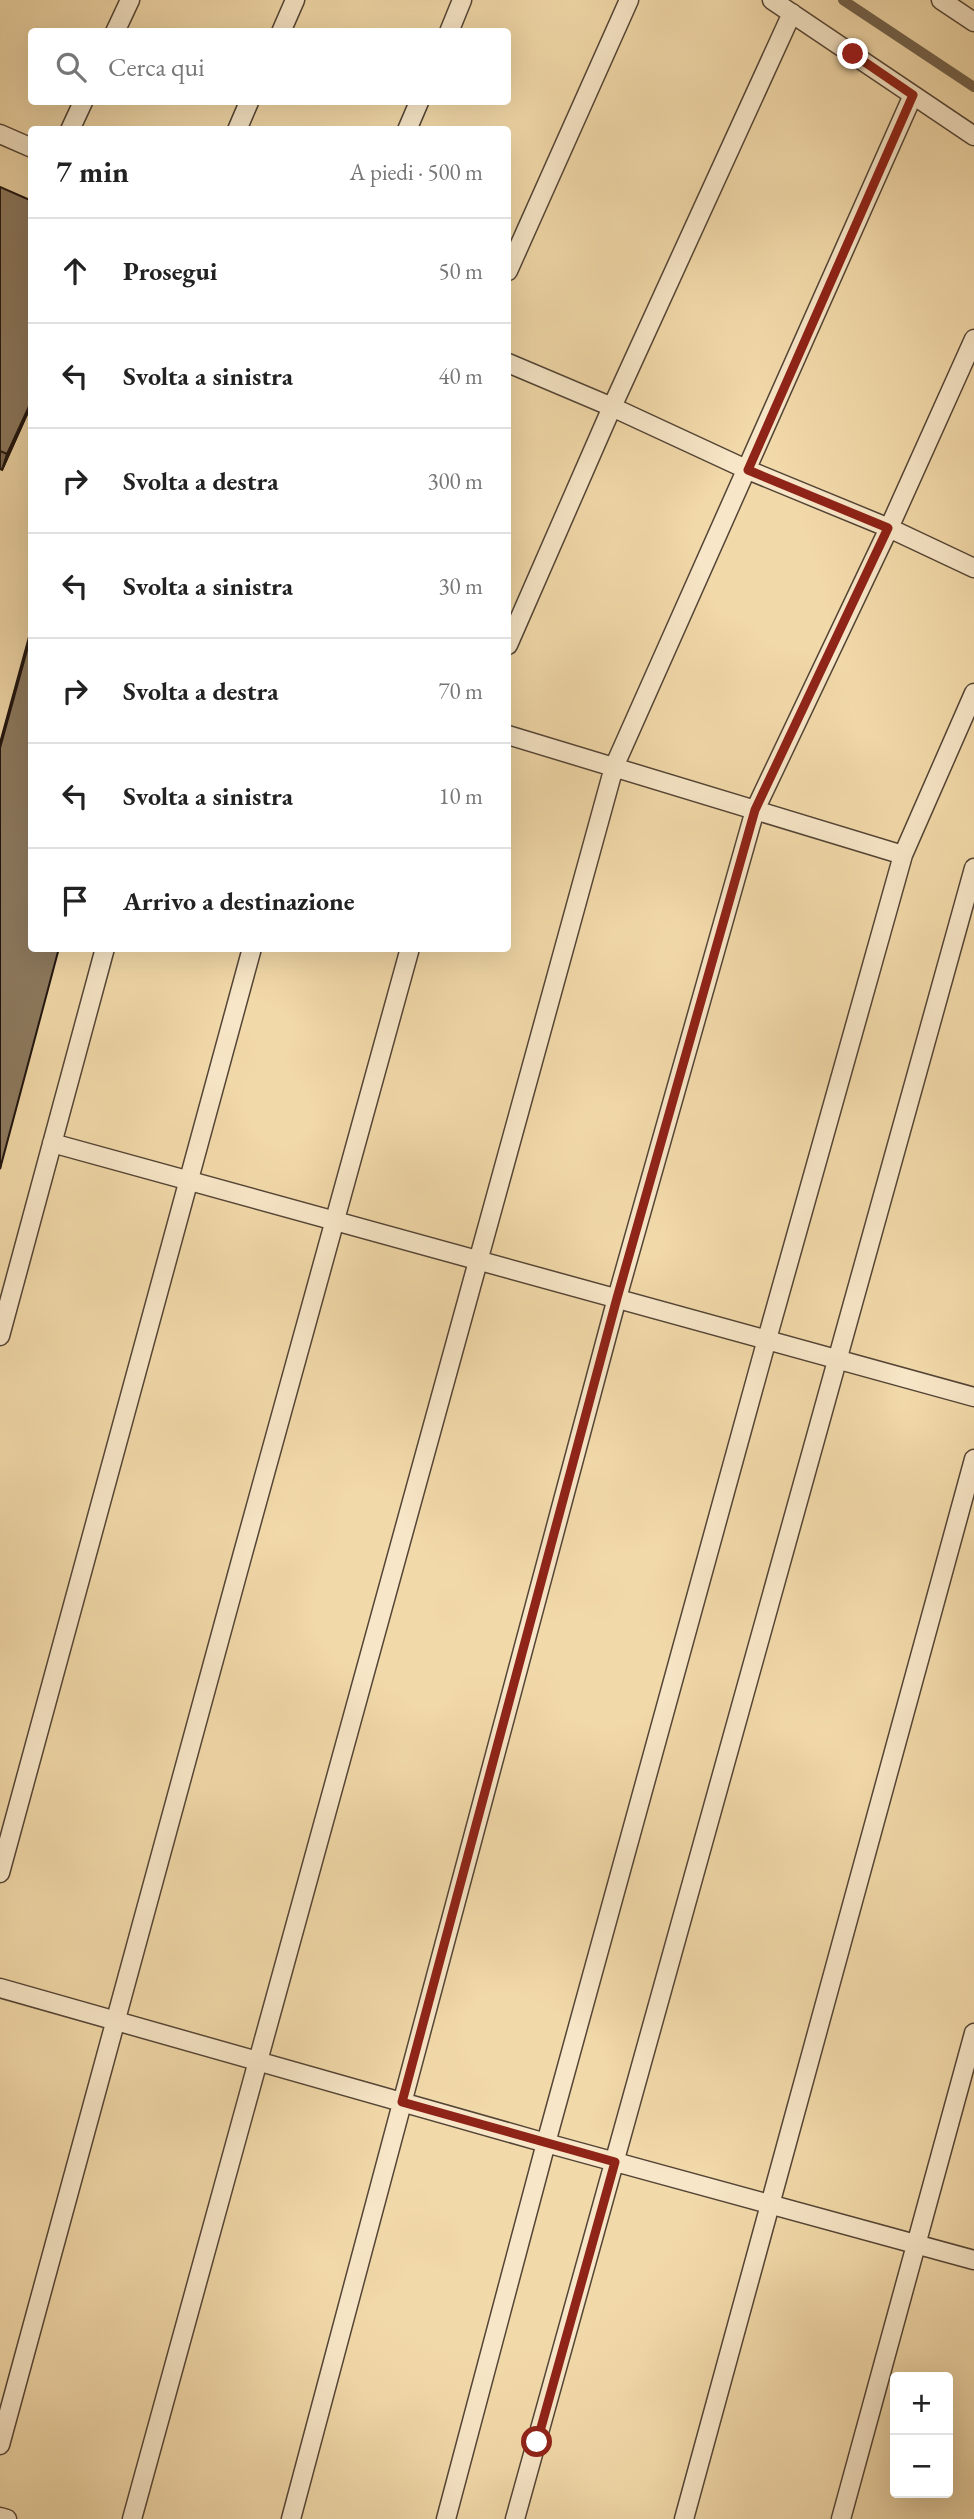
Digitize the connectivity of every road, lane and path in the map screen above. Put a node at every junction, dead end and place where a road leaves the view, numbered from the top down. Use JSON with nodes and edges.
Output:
{"nodes":[{"id":1,"x":130,"y":0,"type":"edge"},
{"id":2,"x":295,"y":0,"type":"edge"},
{"id":3,"x":462,"y":0,"type":"edge"},
{"id":4,"x":629,"y":0,"type":"edge"},
{"id":5,"x":772,"y":0,"type":"edge"},
{"id":6,"x":941,"y":0,"type":"edge"},
{"id":7,"x":792,"y":13,"type":"junction"},
{"id":8,"x":974,"y":22,"type":"edge"},
{"id":9,"x":117,"y":28,"type":"edge"},
{"id":10,"x":283,"y":28,"type":"edge"},
{"id":11,"x":451,"y":28,"type":"edge"},
{"id":12,"x":913,"y":95,"type":"junction"},
{"id":13,"x":82,"y":105,"type":"edge"},
{"id":14,"x":248,"y":105,"type":"edge"},
{"id":15,"x":418,"y":105,"type":"edge"},
{"id":16,"x":72,"y":126,"type":"edge"},
{"id":17,"x":239,"y":126,"type":"edge"},
{"id":18,"x":409,"y":126,"type":"edge"},
{"id":19,"x":0,"y":134,"type":"edge"},
{"id":20,"x":974,"y":136,"type":"edge"},
{"id":21,"x":28,"y":146,"type":"edge"},
{"id":22,"x":511,"y":264,"type":"edge"},
{"id":23,"x":974,"y":340,"type":"edge"},
{"id":24,"x":511,"y":364,"type":"edge"},
{"id":25,"x":611,"y":407,"type":"junction"},
{"id":26,"x":748,"y":470,"type":"junction"},
{"id":27,"x":888,"y":528,"type":"junction"},
{"id":28,"x":974,"y":568,"type":"edge"},
{"id":29,"x":511,"y":638,"type":"edge"},
{"id":30,"x":974,"y":693,"type":"edge"},
{"id":31,"x":511,"y":736,"type":"edge"},
{"id":32,"x":614,"y":767,"type":"junction"},
{"id":33,"x":755,"y":810,"type":"junction"},
{"id":34,"x":903,"y":855,"type":"junction"},
{"id":35,"x":974,"y":870,"type":"edge"},
{"id":36,"x":104,"y":952,"type":"edge"},
{"id":37,"x":251,"y":952,"type":"edge"},
{"id":38,"x":409,"y":952,"type":"edge"},
{"id":39,"x":52,"y":1143,"type":"junction"},
{"id":40,"x":188,"y":1181,"type":"junction"},
{"id":41,"x":332,"y":1220,"type":"junction"},
{"id":42,"x":480,"y":1261,"type":"junction"},
{"id":43,"x":617,"y":1298,"type":"junction"},
{"id":44,"x":0,"y":1336,"type":"edge"},
{"id":45,"x":766,"y":1339,"type":"junction"},
{"id":46,"x":838,"y":1359,"type":"junction"},
{"id":47,"x":974,"y":1396,"type":"edge"},
{"id":48,"x":974,"y":1459,"type":"edge"},
{"id":49,"x":0,"y":1873,"type":"edge"},
{"id":50,"x":0,"y":1989,"type":"edge"},
{"id":51,"x":118,"y":2022,"type":"junction"},
{"id":52,"x":974,"y":2033,"type":"edge"},
{"id":53,"x":259,"y":2061,"type":"junction"},
{"id":54,"x":402,"y":2102,"type":"junction"},
{"id":55,"x":546,"y":2143,"type":"junction"},
{"id":56,"x":607,"y":2160,"type":"junction"},
{"id":57,"x":771,"y":2205,"type":"junction"},
{"id":58,"x":915,"y":2244,"type":"junction"},
{"id":59,"x":974,"y":2260,"type":"edge"},
{"id":60,"x":0,"y":2445,"type":"edge"},
{"id":61,"x":0,"y":2517,"type":"edge"},
{"id":62,"x":7,"y":2519,"type":"edge"},
{"id":63,"x":132,"y":2519,"type":"edge"},
{"id":64,"x":291,"y":2519,"type":"edge"},
{"id":65,"x":446,"y":2519,"type":"edge"},
{"id":66,"x":516,"y":2519,"type":"edge"},
{"id":67,"x":684,"y":2519,"type":"edge"},
{"id":68,"x":841,"y":2519,"type":"edge"}],
"edges":[{"from":1,"to":9,"type":"lane"},
{"from":2,"to":10,"type":"lane"},
{"from":3,"to":11,"type":"lane"},
{"from":4,"to":22,"type":"lane"},
{"from":5,"to":7,"type":"lane"},
{"from":6,"to":8,"type":"lane"},
{"from":7,"to":12,"type":"lane"},
{"from":7,"to":25,"type":"lane"},
{"from":12,"to":20,"type":"lane"},
{"from":12,"to":26,"type":"lane"},
{"from":13,"to":16,"type":"lane"},
{"from":14,"to":17,"type":"lane"},
{"from":15,"to":18,"type":"lane"},
{"from":19,"to":21,"type":"lane"},
{"from":23,"to":27,"type":"lane"},
{"from":24,"to":25,"type":"lane"},
{"from":25,"to":26,"type":"lane"},
{"from":25,"to":29,"type":"lane"},
{"from":26,"to":27,"type":"lane"},
{"from":26,"to":32,"type":"lane"},
{"from":27,"to":28,"type":"lane"},
{"from":27,"to":33,"type":"lane"},
{"from":30,"to":34,"type":"lane"},
{"from":31,"to":32,"type":"lane"},
{"from":32,"to":33,"type":"lane"},
{"from":32,"to":42,"type":"lane"},
{"from":33,"to":34,"type":"lane"},
{"from":33,"to":43,"type":"lane"},
{"from":34,"to":45,"type":"lane"},
{"from":35,"to":46,"type":"lane"},
{"from":36,"to":39,"type":"lane"},
{"from":37,"to":40,"type":"lane"},
{"from":38,"to":41,"type":"lane"},
{"from":39,"to":40,"type":"lane"},
{"from":39,"to":44,"type":"lane"},
{"from":40,"to":41,"type":"lane"},
{"from":40,"to":49,"type":"lane"},
{"from":41,"to":42,"type":"lane"},
{"from":41,"to":51,"type":"lane"},
{"from":42,"to":43,"type":"lane"},
{"from":42,"to":53,"type":"lane"},
{"from":43,"to":45,"type":"lane"},
{"from":43,"to":54,"type":"lane"},
{"from":45,"to":46,"type":"lane"},
{"from":45,"to":55,"type":"lane"},
{"from":46,"to":47,"type":"lane"},
{"from":46,"to":56,"type":"lane"},
{"from":48,"to":57,"type":"lane"},
{"from":50,"to":51,"type":"lane"},
{"from":51,"to":53,"type":"lane"},
{"from":51,"to":60,"type":"lane"},
{"from":52,"to":58,"type":"lane"},
{"from":53,"to":54,"type":"lane"},
{"from":53,"to":63,"type":"lane"},
{"from":54,"to":55,"type":"lane"},
{"from":54,"to":64,"type":"lane"},
{"from":55,"to":56,"type":"lane"},
{"from":55,"to":65,"type":"lane"},
{"from":56,"to":57,"type":"lane"},
{"from":56,"to":66,"type":"lane"},
{"from":57,"to":58,"type":"lane"},
{"from":57,"to":67,"type":"lane"},
{"from":58,"to":59,"type":"lane"},
{"from":58,"to":68,"type":"lane"},
{"from":61,"to":62,"type":"lane"}]}
